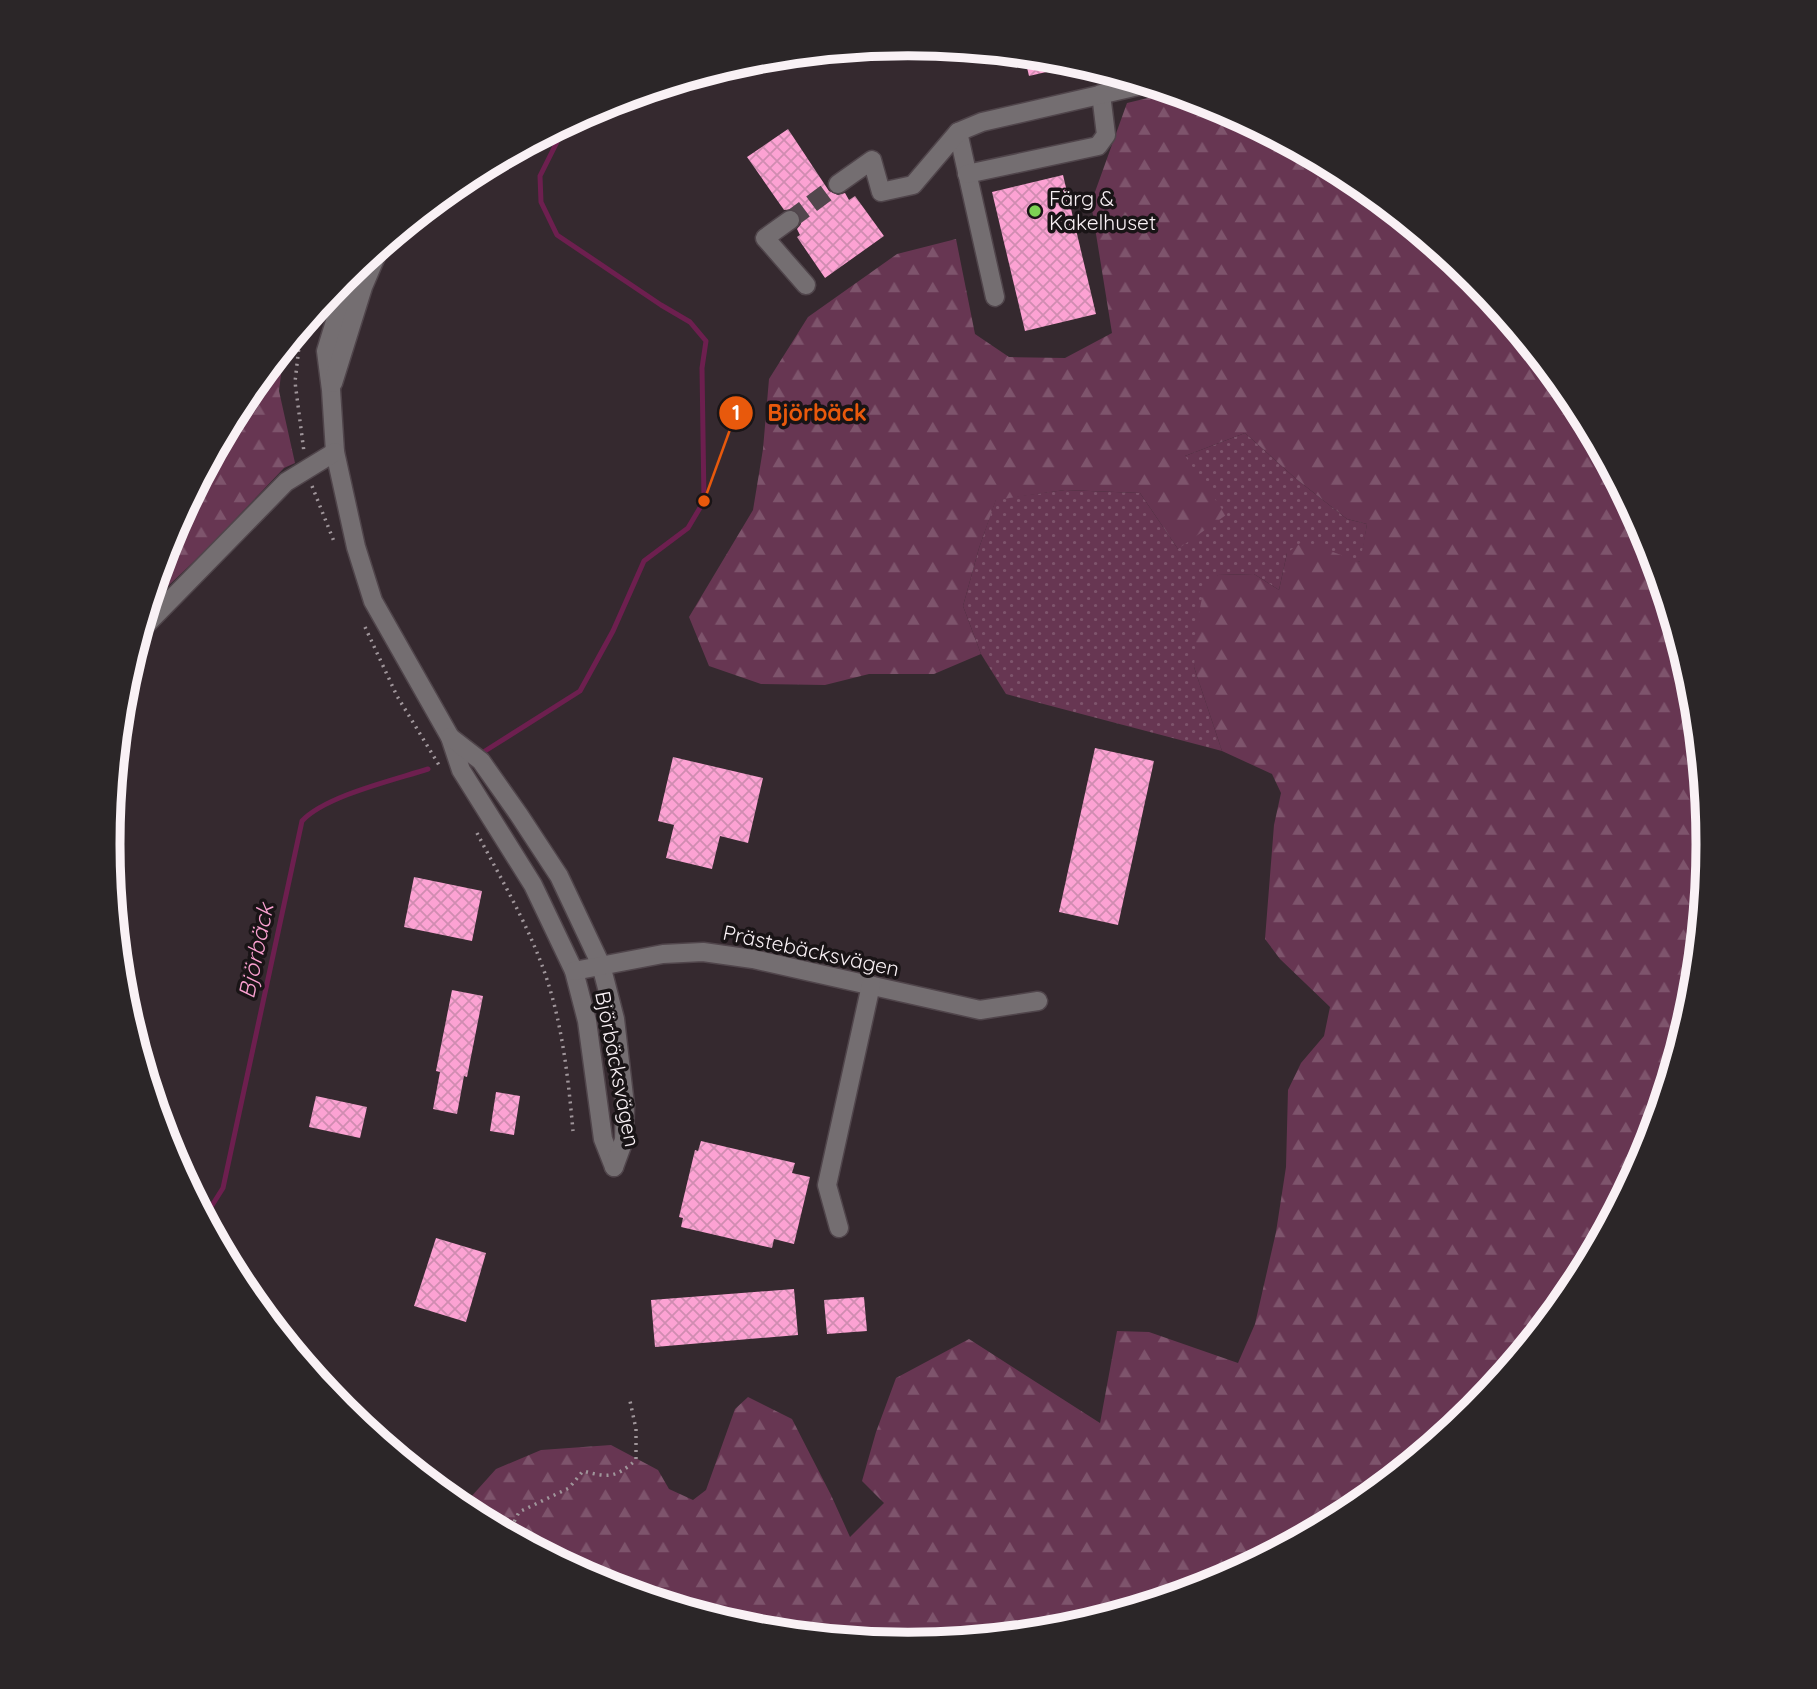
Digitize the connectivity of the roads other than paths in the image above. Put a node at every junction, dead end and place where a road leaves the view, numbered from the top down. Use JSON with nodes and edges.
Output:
{"nodes":[{"id":1,"x":1129,"y":88,"type":"edge"},
{"id":2,"x":1101,"y":94,"type":"junction"},
{"id":3,"x":958,"y":132,"type":"junction"},
{"id":4,"x":967,"y":174,"type":"junction"},
{"id":5,"x":838,"y":184,"type":"tunnel mouth"},
{"id":6,"x":790,"y":220,"type":"tunnel mouth"},
{"id":7,"x":371,"y":268,"type":"edge"},
{"id":8,"x":806,"y":285,"type":"dead end"},
{"id":9,"x":342,"y":297,"type":"edge"},
{"id":10,"x":995,"y":297,"type":"dead end"},
{"id":11,"x":331,"y":390,"type":"junction"},
{"id":12,"x":335,"y":452,"type":"junction"},
{"id":13,"x":154,"y":616,"type":"edge"},
{"id":14,"x":450,"y":737,"type":"junction"},
{"id":15,"x":601,"y":965,"type":"junction"},
{"id":16,"x":574,"y":971,"type":"junction"},
{"id":17,"x":871,"y":985,"type":"junction"},
{"id":18,"x":1038,"y":1001,"type":"dead end"},
{"id":19,"x":839,"y":1228,"type":"dead end"}],
"edges":[{"from":1,"to":2,"type":"street"},
{"from":2,"to":3,"type":"street"},
{"from":2,"to":4,"type":"street"},
{"from":3,"to":4,"type":"street"},
{"from":3,"to":5,"type":"street"},
{"from":4,"to":10,"type":"street"},
{"from":6,"to":8,"type":"street"},
{"from":7,"to":11,"type":"street","name":"Björbäcksvägen"},
{"from":9,"to":11,"type":"street","name":"Björbäcksvägen"},
{"from":11,"to":12,"type":"street","name":"Björbäcksvägen"},
{"from":12,"to":13,"type":"street"},
{"from":12,"to":14,"type":"street","name":"Björbäcksvägen"},
{"from":14,"to":15,"type":"street","name":"Björbäcksvägen"},
{"from":14,"to":16,"type":"street","name":"Björbäcksvägen"},
{"from":15,"to":16,"type":"street","name":"Prästebäcksvägen"},
{"from":15,"to":16,"type":"street","name":"Björbäcksvägen"},
{"from":15,"to":17,"type":"street","name":"Prästebäcksvägen"},
{"from":17,"to":18,"type":"street","name":"Prästebäcksvägen"},
{"from":17,"to":19,"type":"street"}]}
